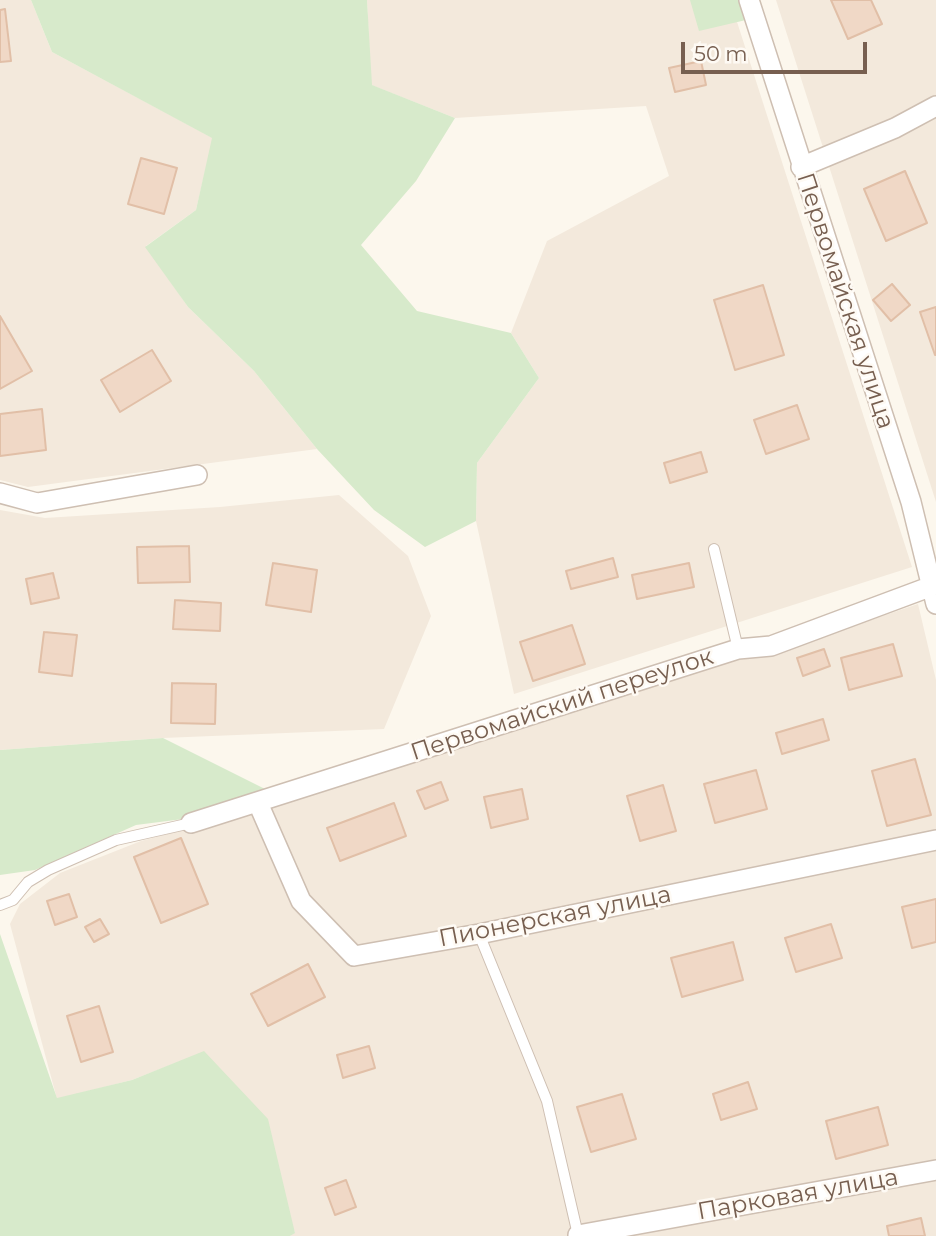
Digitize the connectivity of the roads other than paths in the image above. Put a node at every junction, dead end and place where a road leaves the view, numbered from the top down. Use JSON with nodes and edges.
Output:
{"nodes":[{"id":1,"x":749,"y":0,"type":"edge"},
{"id":2,"x":936,"y":106,"type":"edge"},
{"id":3,"x":801,"y":167,"type":"junction"},
{"id":4,"x":197,"y":475,"type":"dead end"},
{"id":5,"x":0,"y":494,"type":"edge"},
{"id":6,"x":714,"y":549,"type":"dead end"},
{"id":7,"x":934,"y":595,"type":"edge"},
{"id":8,"x":738,"y":649,"type":"junction"},
{"id":9,"x":258,"y":803,"type":"junction"},
{"id":10,"x":191,"y":823,"type":"joint"},
{"id":11,"x":936,"y":840,"type":"edge"},
{"id":12,"x":0,"y":905,"type":"edge"},
{"id":13,"x":479,"y":934,"type":"junction"},
{"id":14,"x":936,"y":1170,"type":"edge"},
{"id":15,"x":578,"y":1236,"type":"edge"}],
"edges":[{"from":1,"to":3,"type":"street","name":"Первомайская улица"},
{"from":2,"to":3,"type":"street"},
{"from":3,"to":7,"type":"street","name":"Первомайская улица"},
{"from":4,"to":5,"type":"street"},
{"from":6,"to":8,"type":"lane"},
{"from":7,"to":8,"type":"street","name":"Первомайский переулок"},
{"from":8,"to":9,"type":"street","name":"Первомайский переулок"},
{"from":9,"to":10,"type":"street","name":"Первомайский переулок"},
{"from":9,"to":13,"type":"street","name":"Пионерская улица"},
{"from":10,"to":12,"type":"lane"},
{"from":11,"to":13,"type":"street","name":"Пионерская улица"},
{"from":13,"to":15,"type":"lane"},
{"from":14,"to":15,"type":"street","name":"Парковая улица"}]}
